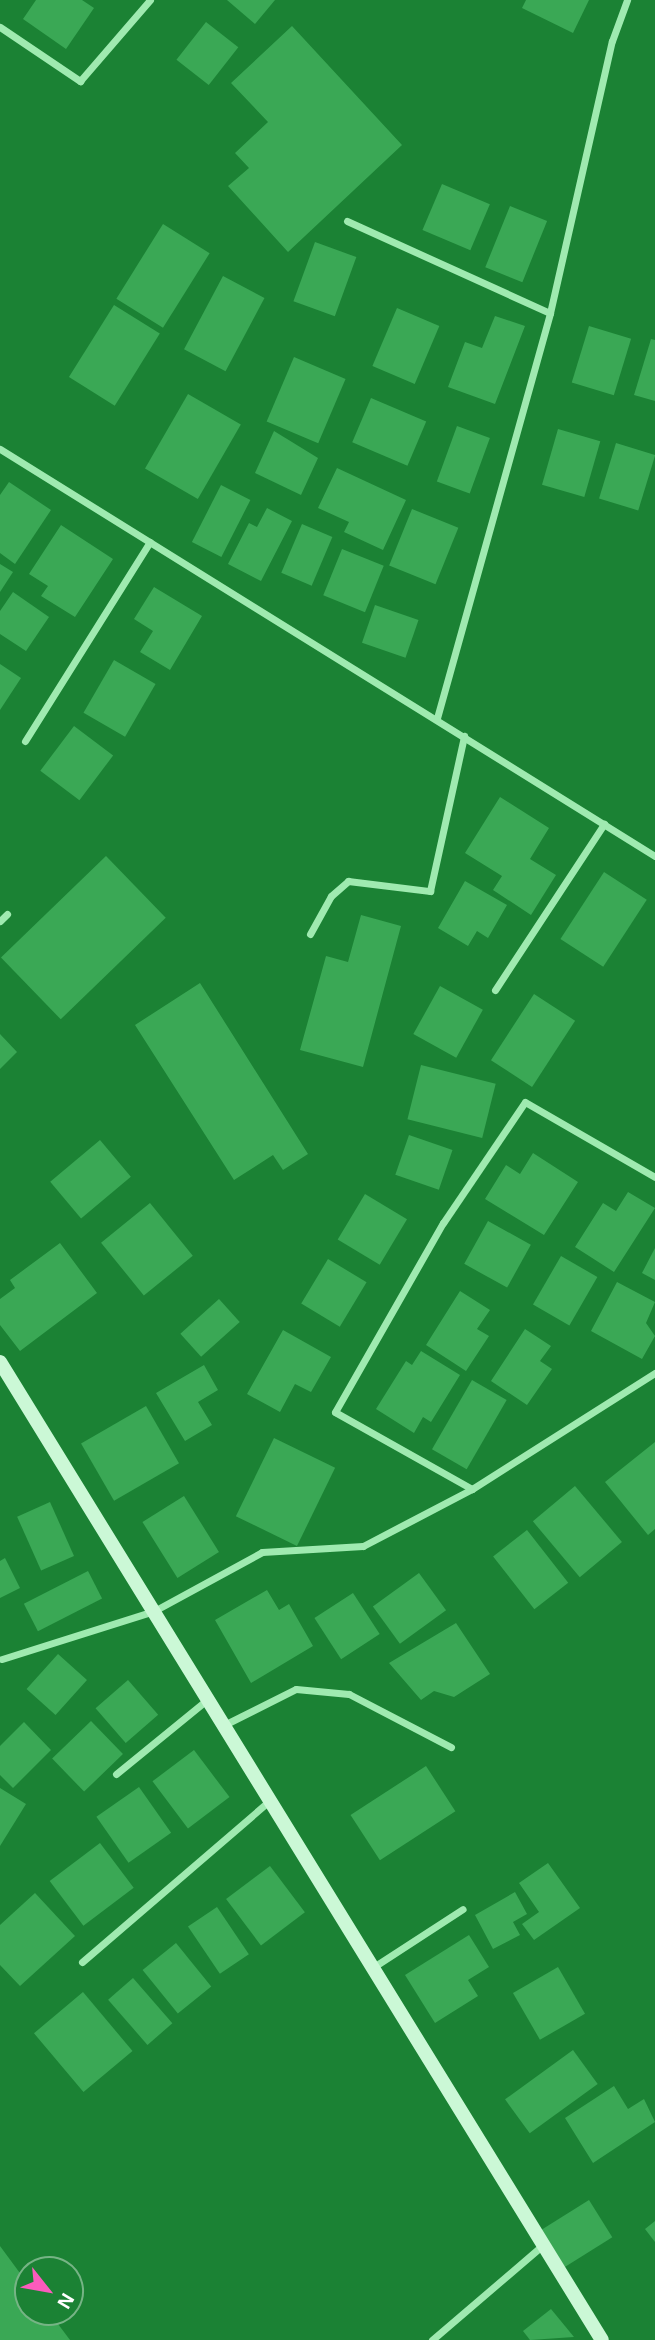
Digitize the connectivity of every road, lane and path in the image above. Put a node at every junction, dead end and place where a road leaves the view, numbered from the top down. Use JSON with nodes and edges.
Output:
{"nodes":[{"id":1,"x":150,"y":0,"type":"edge"},
{"id":2,"x":627,"y":0,"type":"edge"},
{"id":3,"x":0,"y":27,"type":"edge"},
{"id":4,"x":347,"y":221,"type":"dead end"},
{"id":5,"x":550,"y":313,"type":"junction"},
{"id":6,"x":0,"y":449,"type":"edge"},
{"id":7,"x":150,"y":542,"type":"junction"},
{"id":8,"x":437,"y":718,"type":"junction"},
{"id":9,"x":464,"y":736,"type":"junction"},
{"id":10,"x":24,"y":741,"type":"dead end"},
{"id":11,"x":604,"y":824,"type":"junction"},
{"id":12,"x":655,"y":856,"type":"edge"},
{"id":13,"x":7,"y":914,"type":"dead end"},
{"id":14,"x":0,"y":921,"type":"edge"},
{"id":15,"x":310,"y":934,"type":"dead end"},
{"id":16,"x":495,"y":990,"type":"dead end"},
{"id":17,"x":655,"y":1177,"type":"edge"},
{"id":18,"x":0,"y":1362,"type":"edge"},
{"id":19,"x":655,"y":1373,"type":"edge"},
{"id":20,"x":472,"y":1489,"type":"junction"},
{"id":21,"x":154,"y":1611,"type":"junction"},
{"id":22,"x":2,"y":1659,"type":"edge"},
{"id":23,"x":208,"y":1699,"type":"junction"},
{"id":24,"x":224,"y":1725,"type":"junction"},
{"id":25,"x":451,"y":1747,"type":"dead end"},
{"id":26,"x":116,"y":1774,"type":"dead end"},
{"id":27,"x":269,"y":1801,"type":"junction"},
{"id":28,"x":463,"y":1909,"type":"dead end"},
{"id":29,"x":82,"y":1962,"type":"dead end"},
{"id":30,"x":372,"y":1968,"type":"junction"},
{"id":31,"x":543,"y":2245,"type":"junction"},
{"id":32,"x":432,"y":2340,"type":"edge"},
{"id":33,"x":602,"y":2340,"type":"edge"}],
"edges":[{"from":1,"to":3,"type":"street"},
{"from":2,"to":5,"type":"street"},
{"from":4,"to":5,"type":"street"},
{"from":5,"to":8,"type":"street"},
{"from":6,"to":7,"type":"street"},
{"from":7,"to":8,"type":"street"},
{"from":7,"to":10,"type":"street"},
{"from":8,"to":9,"type":"street"},
{"from":9,"to":11,"type":"street"},
{"from":9,"to":15,"type":"street"},
{"from":11,"to":12,"type":"street"},
{"from":11,"to":16,"type":"street"},
{"from":13,"to":14,"type":"street"},
{"from":17,"to":20,"type":"street"},
{"from":18,"to":21,"type":"street"},
{"from":19,"to":20,"type":"street"},
{"from":20,"to":21,"type":"street"},
{"from":21,"to":22,"type":"street"},
{"from":21,"to":23,"type":"street"},
{"from":23,"to":24,"type":"street"},
{"from":23,"to":26,"type":"street"},
{"from":24,"to":25,"type":"street"},
{"from":24,"to":27,"type":"street"},
{"from":27,"to":29,"type":"street"},
{"from":27,"to":30,"type":"street"},
{"from":28,"to":30,"type":"street"},
{"from":30,"to":31,"type":"street"},
{"from":31,"to":32,"type":"street"},
{"from":31,"to":33,"type":"street"}]}
